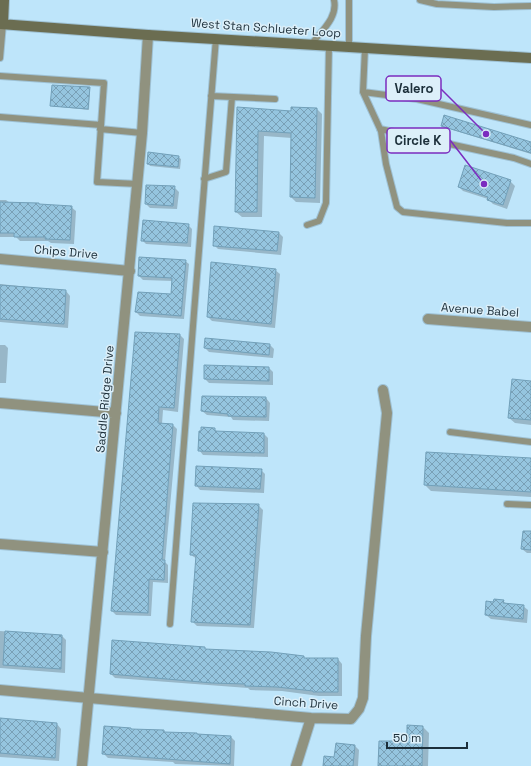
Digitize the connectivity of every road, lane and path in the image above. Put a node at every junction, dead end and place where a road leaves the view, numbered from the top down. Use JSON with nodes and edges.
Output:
{"nodes":[{"id":1,"x":4,"y":0,"type":"edge"},
{"id":2,"x":334,"y":0,"type":"edge"},
{"id":3,"x":349,"y":0,"type":"edge"},
{"id":4,"x":420,"y":0,"type":"edge"},
{"id":5,"x":531,"y":6,"type":"edge"},
{"id":6,"x":1,"y":24,"type":"edge"},
{"id":7,"x":148,"y":35,"type":"junction"},
{"id":8,"x":216,"y":38,"type":"junction"},
{"id":9,"x":311,"y":45,"type":"junction"},
{"id":10,"x":330,"y":45,"type":"junction"},
{"id":11,"x":349,"y":46,"type":"junction"},
{"id":12,"x":365,"y":48,"type":"junction"},
{"id":13,"x":0,"y":58,"type":"edge"},
{"id":14,"x":531,"y":58,"type":"edge"},
{"id":15,"x":0,"y":76,"type":"edge"},
{"id":16,"x":363,"y":92,"type":"junction"},
{"id":17,"x":211,"y":96,"type":"junction"},
{"id":18,"x":232,"y":97,"type":"junction"},
{"id":19,"x":275,"y":99,"type":"dead end"},
{"id":20,"x":0,"y":117,"type":"edge"},
{"id":21,"x":531,"y":125,"type":"edge"},
{"id":22,"x":101,"y":127,"type":"junction"},
{"id":23,"x":380,"y":129,"type":"junction"},
{"id":24,"x":142,"y":133,"type":"junction"},
{"id":25,"x":531,"y":164,"type":"edge"},
{"id":26,"x":204,"y":179,"type":"junction"},
{"id":27,"x":138,"y":184,"type":"junction"},
{"id":28,"x":531,"y":223,"type":"edge"},
{"id":29,"x":307,"y":225,"type":"dead end"},
{"id":30,"x":0,"y":259,"type":"edge"},
{"id":31,"x":130,"y":271,"type":"junction"},
{"id":32,"x":428,"y":319,"type":"dead end"},
{"id":33,"x":531,"y":327,"type":"edge"},
{"id":34,"x":383,"y":390,"type":"dead end"},
{"id":35,"x":0,"y":403,"type":"edge"},
{"id":36,"x":116,"y":413,"type":"junction"},
{"id":37,"x":450,"y":432,"type":"dead end"},
{"id":38,"x":531,"y":442,"type":"edge"},
{"id":39,"x":506,"y":504,"type":"dead end"},
{"id":40,"x":531,"y":505,"type":"edge"},
{"id":41,"x":0,"y":544,"type":"edge"},
{"id":42,"x":103,"y":552,"type":"junction"},
{"id":43,"x":170,"y":624,"type":"dead end"},
{"id":44,"x":0,"y":690,"type":"edge"},
{"id":45,"x":89,"y":697,"type":"junction"},
{"id":46,"x":311,"y":718,"type":"junction"},
{"id":47,"x":82,"y":766,"type":"edge"},
{"id":48,"x":296,"y":766,"type":"edge"}],
"edges":[{"from":1,"to":6,"type":"main road"},
{"from":2,"to":9,"type":"lane"},
{"from":3,"to":11,"type":"lane"},
{"from":4,"to":5,"type":"lane"},
{"from":6,"to":7,"type":"main road","name":"West Stan Schlueter Loop"},
{"from":6,"to":13,"type":"lane"},
{"from":7,"to":8,"type":"main road","name":"West Stan Schlueter Loop"},
{"from":7,"to":24,"type":"street","name":"Saddle Ridge Drive"},
{"from":8,"to":9,"type":"main road","name":"West Stan Schlueter Loop"},
{"from":8,"to":17,"type":"lane"},
{"from":9,"to":10,"type":"main road","name":"West Stan Schlueter Loop"},
{"from":10,"to":11,"type":"main road","name":"West Stan Schlueter Loop"},
{"from":10,"to":29,"type":"lane"},
{"from":11,"to":12,"type":"main road","name":"West Stan Schlueter Loop"},
{"from":12,"to":14,"type":"main road","name":"West Stan Schlueter Loop"},
{"from":12,"to":16,"type":"lane"},
{"from":15,"to":22,"type":"lane"},
{"from":16,"to":21,"type":"lane"},
{"from":16,"to":23,"type":"lane"},
{"from":17,"to":18,"type":"lane"},
{"from":17,"to":26,"type":"lane"},
{"from":18,"to":19,"type":"lane"},
{"from":18,"to":26,"type":"lane"},
{"from":20,"to":22,"type":"lane"},
{"from":22,"to":24,"type":"lane"},
{"from":22,"to":27,"type":"lane"},
{"from":23,"to":25,"type":"lane"},
{"from":23,"to":28,"type":"lane"},
{"from":24,"to":27,"type":"street","name":"Saddle Ridge Drive"},
{"from":26,"to":43,"type":"lane"},
{"from":27,"to":31,"type":"street","name":"Saddle Ridge Drive"},
{"from":30,"to":31,"type":"street","name":"Chips Drive"},
{"from":31,"to":36,"type":"street","name":"Saddle Ridge Drive"},
{"from":32,"to":33,"type":"street","name":"Avenue Babel"},
{"from":34,"to":46,"type":"street","name":"Cinch Drive"},
{"from":35,"to":36,"type":"street"},
{"from":36,"to":42,"type":"street","name":"Saddle Ridge Drive"},
{"from":37,"to":38,"type":"lane"},
{"from":39,"to":40,"type":"lane"},
{"from":41,"to":42,"type":"street"},
{"from":42,"to":45,"type":"street","name":"Saddle Ridge Drive"},
{"from":44,"to":45,"type":"street","name":"Cinch Drive"},
{"from":45,"to":46,"type":"street","name":"Cinch Drive"},
{"from":45,"to":47,"type":"street","name":"Saddle Ridge Drive"},
{"from":46,"to":48,"type":"street"}]}
